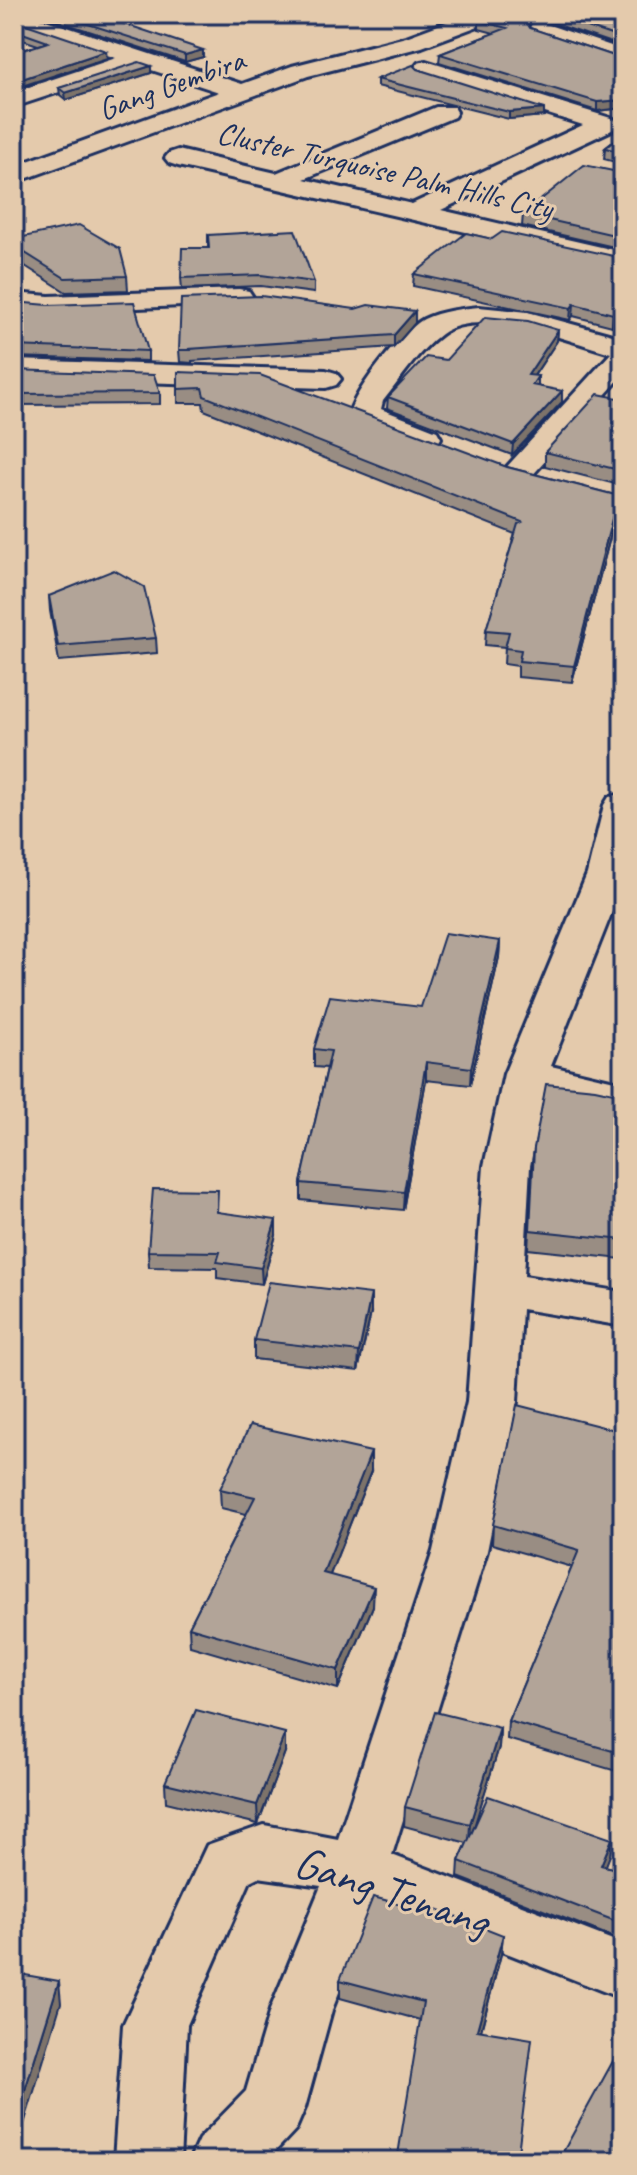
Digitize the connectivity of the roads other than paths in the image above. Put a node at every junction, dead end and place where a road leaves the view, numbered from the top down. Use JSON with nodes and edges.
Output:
{"nodes":[{"id":1,"x":489,"y":14,"type":"edge"},
{"id":2,"x":14,"y":17,"type":"edge"},
{"id":3,"x":49,"y":28,"type":"junction"},
{"id":4,"x":540,"y":29,"type":"edge"},
{"id":5,"x":14,"y":39,"type":"edge"},
{"id":6,"x":140,"y":58,"type":"junction"},
{"id":7,"x":623,"y":58,"type":"edge"},
{"id":8,"x":426,"y":68,"type":"edge"},
{"id":9,"x":242,"y":92,"type":"junction"},
{"id":10,"x":14,"y":100,"type":"edge"},
{"id":11,"x":445,"y":112,"type":"dead end"},
{"id":12,"x":614,"y":120,"type":"edge"},
{"id":13,"x":537,"y":156,"type":"junction"},
{"id":14,"x":178,"y":158,"type":"dead end"},
{"id":15,"x":580,"y":165,"type":"edge"},
{"id":16,"x":14,"y":175,"type":"edge"},
{"id":17,"x":278,"y":181,"type":"junction"},
{"id":18,"x":416,"y":212,"type":"junction"},
{"id":19,"x":623,"y":260,"type":"edge"},
{"id":20,"x":261,"y":297,"type":"edge"},
{"id":21,"x":15,"y":306,"type":"edge"},
{"id":22,"x":623,"y":347,"type":"edge"},
{"id":23,"x":623,"y":357,"type":"edge"},
{"id":24,"x":14,"y":369,"type":"edge"},
{"id":25,"x":326,"y":379,"type":"dead end"},
{"id":26,"x":445,"y":445,"type":"edge"},
{"id":27,"x":489,"y":461,"type":"edge"},
{"id":28,"x":518,"y":472,"type":"junction"},
{"id":29,"x":547,"y":480,"type":"edge"},
{"id":30,"x":623,"y":805,"type":"edge"},
{"id":31,"x":615,"y":875,"type":"edge"},
{"id":32,"x":526,"y":1074,"type":"junction"},
{"id":33,"x":623,"y":1097,"type":"edge"},
{"id":34,"x":497,"y":1288,"type":"junction"},
{"id":35,"x":623,"y":1309,"type":"edge"},
{"id":36,"x":358,"y":1868,"type":"junction"},
{"id":37,"x":623,"y":1972,"type":"edge"},
{"id":38,"x":147,"y":2161,"type":"edge"},
{"id":39,"x":222,"y":2161,"type":"edge"}],
"edges":[{"from":1,"to":9,"type":"street","name":"Gang Gembira"},
{"from":2,"to":3,"type":"street"},
{"from":3,"to":5,"type":"street"},
{"from":3,"to":6,"type":"street"},
{"from":4,"to":7,"type":"street"},
{"from":6,"to":9,"type":"street"},
{"from":6,"to":10,"type":"street"},
{"from":8,"to":12,"type":"street"},
{"from":9,"to":16,"type":"street","name":"Gang Gembira"},
{"from":11,"to":17,"type":"street"},
{"from":12,"to":13,"type":"street"},
{"from":13,"to":15,"type":"street"},
{"from":13,"to":18,"type":"street"},
{"from":14,"to":17,"type":"street","name":"Cluster Turquoise Palm Hills City"},
{"from":17,"to":18,"type":"street","name":"Cluster Turquoise Palm Hills City"},
{"from":18,"to":19,"type":"street","name":"Cluster Turquoise Palm Hills City"},
{"from":20,"to":21,"type":"street"},
{"from":22,"to":26,"type":"street"},
{"from":23,"to":28,"type":"street"},
{"from":24,"to":25,"type":"street"},
{"from":27,"to":28,"type":"street"},
{"from":28,"to":29,"type":"street"},
{"from":30,"to":31,"type":"street"},
{"from":31,"to":32,"type":"street"},
{"from":32,"to":33,"type":"street"},
{"from":32,"to":34,"type":"street"},
{"from":34,"to":35,"type":"street"},
{"from":34,"to":36,"type":"street"},
{"from":36,"to":37,"type":"street","name":"Gang Tenang"},
{"from":36,"to":38,"type":"street","name":"Gang Tenang"},
{"from":36,"to":39,"type":"street"}]}
